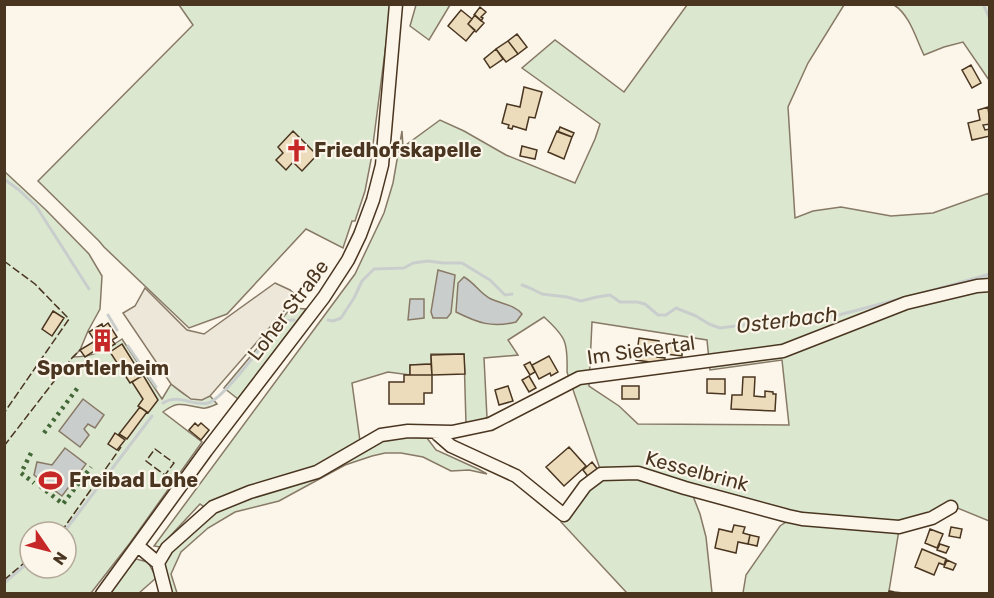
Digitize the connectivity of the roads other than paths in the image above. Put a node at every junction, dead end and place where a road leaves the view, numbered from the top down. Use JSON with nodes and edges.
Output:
{"nodes":[{"id":1,"x":396,"y":4,"type":"edge"},
{"id":2,"x":990,"y":285,"type":"edge"},
{"id":3,"x":435,"y":432,"type":"junction"},
{"id":4,"x":951,"y":507,"type":"dead end"},
{"id":5,"x":138,"y":546,"type":"junction"},
{"id":6,"x":158,"y":563,"type":"junction"},
{"id":7,"x":102,"y":594,"type":"edge"},
{"id":8,"x":166,"y":594,"type":"edge"}],
"edges":[{"from":1,"to":5,"type":"street","name":"Loher Straße"},
{"from":2,"to":3,"type":"street","name":"Im Siekertal"},
{"from":3,"to":4,"type":"street","name":"Kesselbrink"},
{"from":3,"to":6,"type":"street","name":"Im Siekertal"},
{"from":5,"to":6,"type":"street"},
{"from":5,"to":7,"type":"street","name":"Loher Straße"},
{"from":6,"to":8,"type":"street"}]}
